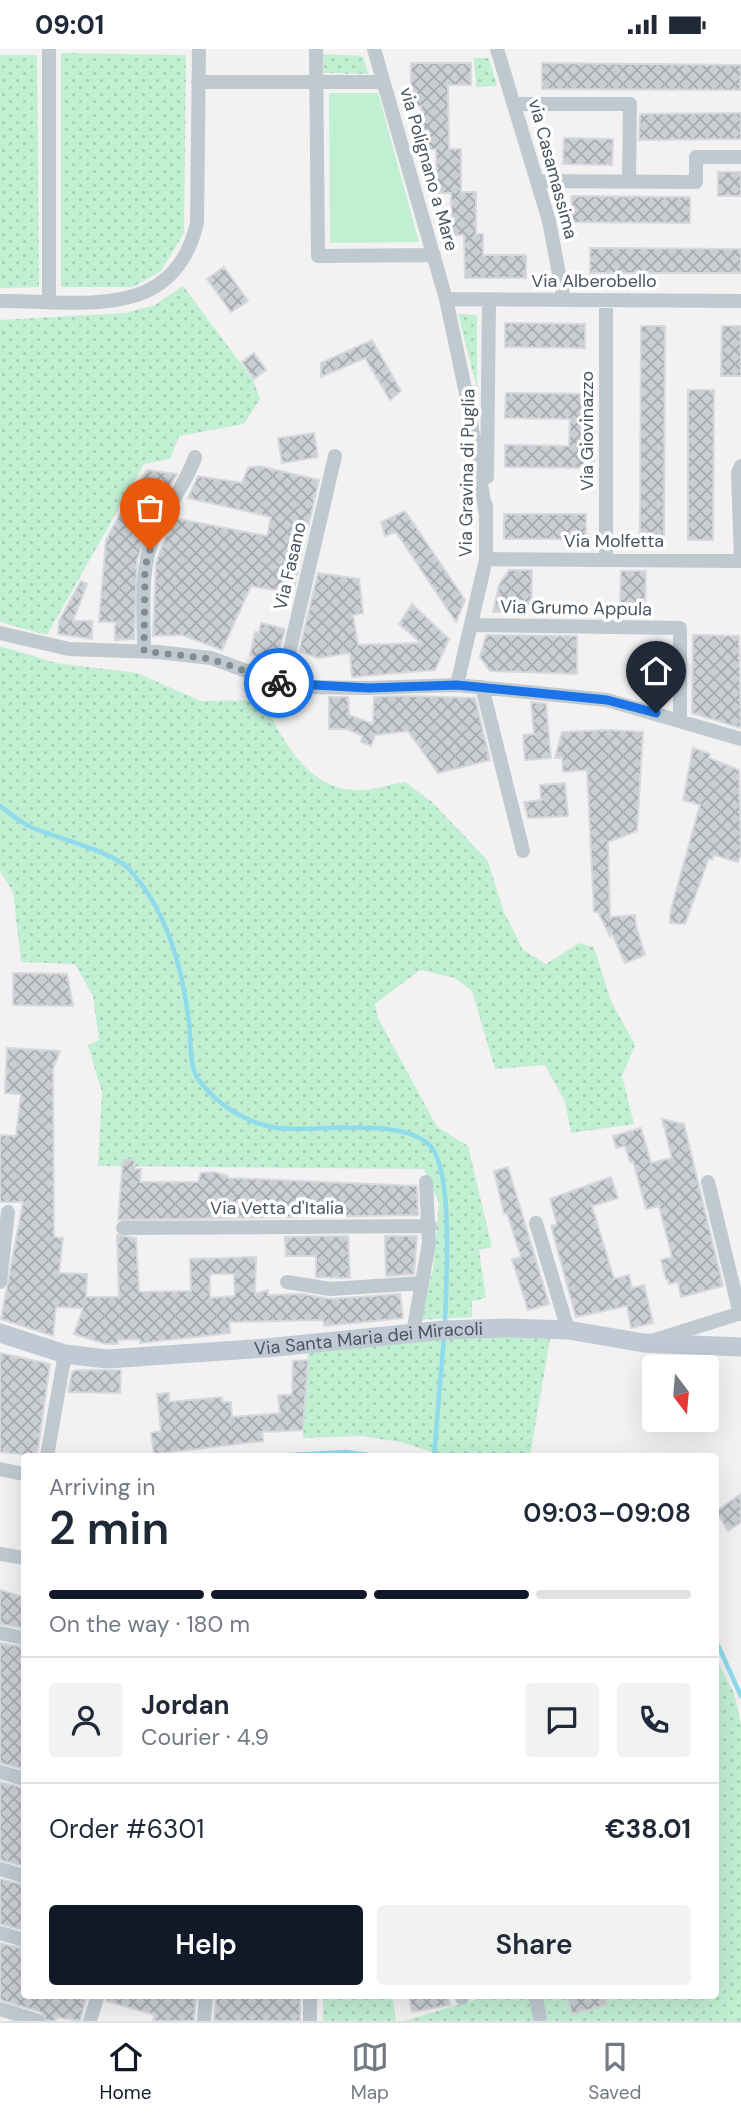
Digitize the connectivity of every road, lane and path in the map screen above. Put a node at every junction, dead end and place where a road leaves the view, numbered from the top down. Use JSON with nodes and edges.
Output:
{"nodes":[{"id":1,"x":49,"y":49,"type":"edge"},
{"id":2,"x":199,"y":49,"type":"edge"},
{"id":3,"x":316,"y":49,"type":"edge"},
{"id":4,"x":374,"y":49,"type":"edge"},
{"id":5,"x":497,"y":49,"type":"edge"},
{"id":6,"x":198,"y":82,"type":"junction"},
{"id":7,"x":318,"y":82,"type":"junction"},
{"id":8,"x":383,"y":82,"type":"junction"},
{"id":9,"x":516,"y":104,"type":"junction"},
{"id":10,"x":741,"y":157,"type":"edge"},
{"id":11,"x":538,"y":181,"type":"junction"},
{"id":12,"x":629,"y":181,"type":"junction"},
{"id":13,"x":434,"y":255,"type":"junction"},
{"id":14,"x":446,"y":299,"type":"junction"},
{"id":15,"x":49,"y":300,"type":"junction"},
{"id":16,"x":489,"y":300,"type":"junction"},
{"id":17,"x":564,"y":300,"type":"junction"},
{"id":18,"x":0,"y":301,"type":"edge"},
{"id":19,"x":606,"y":301,"type":"junction"},
{"id":20,"x":741,"y":301,"type":"edge"},
{"id":21,"x":335,"y":456,"type":"dead end"},
{"id":22,"x":195,"y":457,"type":"dead end"},
{"id":23,"x":741,"y":465,"type":"edge"},
{"id":24,"x":486,"y":514,"type":"junction"},
{"id":25,"x":486,"y":559,"type":"junction"},
{"id":26,"x":741,"y":560,"type":"edge"},
{"id":27,"x":606,"y":561,"type":"junction"},
{"id":28,"x":471,"y":625,"type":"junction"},
{"id":29,"x":0,"y":633,"type":"edge"},
{"id":30,"x":144,"y":651,"type":"junction"},
{"id":31,"x":282,"y":684,"type":"junction"},
{"id":32,"x":457,"y":685,"type":"junction"},
{"id":33,"x":482,"y":687,"type":"junction"},
{"id":34,"x":680,"y":720,"type":"junction"},
{"id":35,"x":741,"y":739,"type":"edge"},
{"id":36,"x":523,"y":851,"type":"dead end"},
{"id":37,"x":426,"y":1182,"type":"dead end"},
{"id":38,"x":708,"y":1182,"type":"dead end"},
{"id":39,"x":8,"y":1212,"type":"dead end"},
{"id":40,"x":537,"y":1223,"type":"dead end"},
{"id":41,"x":430,"y":1226,"type":"junction"},
{"id":42,"x":123,"y":1228,"type":"dead end"},
{"id":43,"x":0,"y":1282,"type":"edge"},
{"id":44,"x":287,"y":1282,"type":"dead end"},
{"id":45,"x":422,"y":1283,"type":"junction"},
{"id":46,"x":740,"y":1314,"type":"edge"},
{"id":47,"x":568,"y":1330,"type":"junction"},
{"id":48,"x":0,"y":1333,"type":"edge"},
{"id":49,"x":413,"y":1333,"type":"junction"},
{"id":50,"x":644,"y":1343,"type":"junction"},
{"id":51,"x":741,"y":1347,"type":"edge"},
{"id":52,"x":65,"y":1355,"type":"junction"},
{"id":53,"x":48,"y":1453,"type":"edge"},
{"id":54,"x":0,"y":1469,"type":"edge"},
{"id":55,"x":21,"y":1473,"type":"edge"},
{"id":56,"x":0,"y":1554,"type":"edge"},
{"id":57,"x":21,"y":1558,"type":"edge"},
{"id":58,"x":0,"y":1633,"type":"edge"},
{"id":59,"x":21,"y":1637,"type":"edge"},
{"id":60,"x":0,"y":1772,"type":"edge"},
{"id":61,"x":21,"y":1778,"type":"edge"},
{"id":62,"x":0,"y":1869,"type":"edge"},
{"id":63,"x":21,"y":1875,"type":"edge"},
{"id":64,"x":0,"y":1933,"type":"edge"},
{"id":65,"x":21,"y":1939,"type":"edge"},
{"id":66,"x":97,"y":1999,"type":"edge"},
{"id":67,"x":206,"y":1999,"type":"edge"},
{"id":68,"x":310,"y":1999,"type":"edge"},
{"id":69,"x":536,"y":1999,"type":"edge"},
{"id":70,"x":0,"y":2009,"type":"edge"},
{"id":71,"x":540,"y":2017,"type":"dead end"},
{"id":72,"x":38,"y":2021,"type":"edge"},
{"id":73,"x":90,"y":2021,"type":"edge"},
{"id":74,"x":204,"y":2021,"type":"edge"},
{"id":75,"x":310,"y":2021,"type":"edge"}],
"edges":[{"from":1,"to":15,"type":"street"},
{"from":2,"to":6,"type":"street"},
{"from":3,"to":7,"type":"street"},
{"from":4,"to":8,"type":"street","name":"via Polignano a Mare"},
{"from":5,"to":9,"type":"street","name":"via Casamassima"},
{"from":6,"to":7,"type":"street"},
{"from":6,"to":15,"type":"street"},
{"from":7,"to":8,"type":"street"},
{"from":7,"to":13,"type":"street"},
{"from":8,"to":13,"type":"street","name":"via Polignano a Mare"},
{"from":9,"to":11,"type":"street","name":"via Casamassima"},
{"from":9,"to":12,"type":"street"},
{"from":10,"to":12,"type":"street"},
{"from":11,"to":12,"type":"street"},
{"from":11,"to":17,"type":"street","name":"via Casamassima"},
{"from":13,"to":14,"type":"street","name":"via Polignano a Mare"},
{"from":14,"to":16,"type":"street","name":"Via Alberobello"},
{"from":14,"to":24,"type":"street","name":"via Polignano a Mare"},
{"from":15,"to":18,"type":"street"},
{"from":16,"to":17,"type":"street","name":"Via Alberobello"},
{"from":16,"to":24,"type":"street","name":"Via Gravina di Puglia"},
{"from":17,"to":19,"type":"street","name":"Via Alberobello"},
{"from":19,"to":20,"type":"street","name":"Via Alberobello"},
{"from":19,"to":27,"type":"street","name":"Via Giovinazzo"},
{"from":21,"to":31,"type":"street","name":"Via Fasano"},
{"from":22,"to":30,"type":"street"},
{"from":23,"to":26,"type":"street"},
{"from":24,"to":25,"type":"street","name":"Via Gravina di Puglia"},
{"from":25,"to":27,"type":"street","name":"Via Molfetta"},
{"from":25,"to":28,"type":"street","name":"Via Gravina di Puglia"},
{"from":26,"to":27,"type":"street","name":"Via Molfetta"},
{"from":28,"to":32,"type":"street","name":"Via Gravina di Puglia"},
{"from":28,"to":34,"type":"street","name":"Via Grumo Appula"},
{"from":29,"to":30,"type":"street"},
{"from":30,"to":31,"type":"street"},
{"from":31,"to":32,"type":"street"},
{"from":32,"to":33,"type":"street"},
{"from":33,"to":34,"type":"street"},
{"from":33,"to":36,"type":"street"},
{"from":34,"to":35,"type":"street"},
{"from":37,"to":41,"type":"street"},
{"from":38,"to":46,"type":"street"},
{"from":39,"to":43,"type":"street"},
{"from":40,"to":47,"type":"street"},
{"from":41,"to":42,"type":"street","name":"Via Vetta d'Italia"},
{"from":41,"to":45,"type":"street"},
{"from":44,"to":45,"type":"street"},
{"from":45,"to":49,"type":"street"},
{"from":46,"to":50,"type":"street"},
{"from":47,"to":49,"type":"street","name":"Via Santa Maria dei Miracoli"},
{"from":47,"to":50,"type":"street","name":"Via Santa Maria dei Miracoli"},
{"from":48,"to":52,"type":"street","name":"Via Santa Maria dei Miracoli"},
{"from":49,"to":52,"type":"street","name":"Via Santa Maria dei Miracoli"},
{"from":50,"to":51,"type":"street","name":"Via Santa Maria dei Miracoli"},
{"from":52,"to":53,"type":"street"},
{"from":54,"to":55,"type":"street"},
{"from":56,"to":57,"type":"street"},
{"from":58,"to":59,"type":"street"},
{"from":60,"to":61,"type":"street"},
{"from":62,"to":63,"type":"street"},
{"from":64,"to":65,"type":"street"},
{"from":66,"to":73,"type":"street"},
{"from":67,"to":74,"type":"street"},
{"from":68,"to":75,"type":"street"},
{"from":69,"to":71,"type":"street"},
{"from":70,"to":72,"type":"street"}]}
